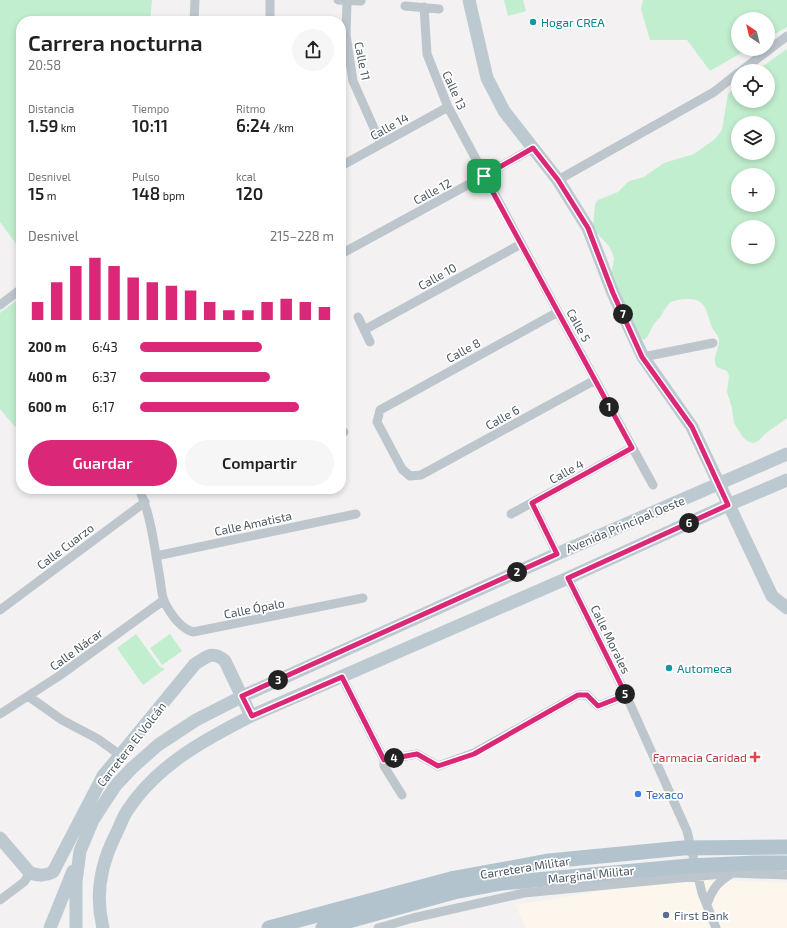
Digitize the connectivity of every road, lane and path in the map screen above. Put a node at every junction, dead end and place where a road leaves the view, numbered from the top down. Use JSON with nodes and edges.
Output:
{"nodes":[{"id":1,"x":195,"y":0,"type":"edge"},
{"id":2,"x":270,"y":0,"type":"edge"},
{"id":3,"x":342,"y":0,"type":"edge"},
{"id":4,"x":469,"y":0,"type":"edge"},
{"id":5,"x":361,"y":1,"type":"dead end"},
{"id":6,"x":404,"y":6,"type":"dead end"},
{"id":7,"x":424,"y":8,"type":"junction"},
{"id":8,"x":439,"y":9,"type":"dead end"},
{"id":9,"x":194,"y":16,"type":"edge"},
{"id":10,"x":270,"y":16,"type":"edge"},
{"id":11,"x":344,"y":16,"type":"edge"},
{"id":12,"x":346,"y":35,"type":"edge"},
{"id":13,"x":787,"y":36,"type":"edge"},
{"id":14,"x":750,"y":64,"type":"edge"},
{"id":15,"x":731,"y":79,"type":"edge"},
{"id":16,"x":448,"y":107,"type":"junction"},
{"id":17,"x":381,"y":144,"type":"junction"},
{"id":18,"x":533,"y":148,"type":"junction"},
{"id":19,"x":346,"y":163,"type":"edge"},
{"id":20,"x":484,"y":176,"type":"junction"},
{"id":21,"x":558,"y":180,"type":"junction"},
{"id":22,"x":521,"y":244,"type":"junction"},
{"id":23,"x":346,"y":251,"type":"edge"},
{"id":24,"x":16,"y":293,"type":"edge"},
{"id":25,"x":0,"y":305,"type":"edge"},
{"id":26,"x":558,"y":312,"type":"junction"},
{"id":27,"x":358,"y":317,"type":"dead end"},
{"id":28,"x":364,"y":330,"type":"junction"},
{"id":29,"x":370,"y":342,"type":"dead end"},
{"id":30,"x":712,"y":343,"type":"dead end"},
{"id":31,"x":642,"y":357,"type":"junction"},
{"id":32,"x":595,"y":380,"type":"junction"},
{"id":33,"x":632,"y":448,"type":"junction"},
{"id":34,"x":787,"y":454,"type":"edge"},
{"id":35,"x":421,"y":475,"type":"joint"},
{"id":36,"x":787,"y":480,"type":"edge"},
{"id":37,"x":718,"y":484,"type":"junction"},
{"id":38,"x":653,"y":485,"type":"dead end"},
{"id":39,"x":141,"y":494,"type":"edge"},
{"id":40,"x":145,"y":502,"type":"junction"},
{"id":41,"x":532,"y":503,"type":"junction"},
{"id":42,"x":728,"y":505,"type":"junction"},
{"id":43,"x":356,"y":514,"type":"dead end"},
{"id":44,"x":511,"y":514,"type":"dead end"},
{"id":45,"x":557,"y":554,"type":"junction"},
{"id":46,"x":156,"y":556,"type":"junction"},
{"id":47,"x":568,"y":578,"type":"junction"},
{"id":48,"x":364,"y":598,"type":"dead end"},
{"id":49,"x":164,"y":600,"type":"junction"},
{"id":50,"x":787,"y":608,"type":"edge"},
{"id":51,"x":0,"y":610,"type":"edge"},
{"id":52,"x":342,"y":677,"type":"junction"},
{"id":53,"x":626,"y":695,"type":"junction"},
{"id":54,"x":28,"y":696,"type":"junction"},
{"id":55,"x":242,"y":696,"type":"junction"},
{"id":56,"x":0,"y":714,"type":"edge"},
{"id":57,"x":252,"y":716,"type":"junction"},
{"id":58,"x":120,"y":755,"type":"junction"},
{"id":59,"x":384,"y":760,"type":"junction"},
{"id":60,"x":402,"y":795,"type":"dead end"},
{"id":61,"x":2,"y":842,"type":"edge"},
{"id":62,"x":787,"y":847,"type":"edge"},
{"id":63,"x":691,"y":848,"type":"junction"},
{"id":64,"x":80,"y":851,"type":"junction"},
{"id":65,"x":787,"y":864,"type":"edge"},
{"id":66,"x":697,"y":871,"type":"junction"},
{"id":67,"x":30,"y":872,"type":"junction"},
{"id":68,"x":732,"y":873,"type":"junction"},
{"id":69,"x":787,"y":875,"type":"edge"},
{"id":70,"x":0,"y":900,"type":"edge"},
{"id":71,"x":707,"y":904,"type":"junction"},
{"id":72,"x":50,"y":928,"type":"edge"},
{"id":73,"x":76,"y":928,"type":"edge"},
{"id":74,"x":103,"y":928,"type":"edge"},
{"id":75,"x":269,"y":928,"type":"edge"},
{"id":76,"x":323,"y":928,"type":"edge"},
{"id":77,"x":378,"y":928,"type":"edge"},
{"id":78,"x":716,"y":928,"type":"edge"}],
"edges":[{"from":1,"to":9,"type":"street"},
{"from":2,"to":10,"type":"street"},
{"from":3,"to":5,"type":"street"},
{"from":3,"to":11,"type":"street","name":"Calle 11"},
{"from":4,"to":18,"type":"main road"},
{"from":6,"to":7,"type":"street"},
{"from":7,"to":8,"type":"street"},
{"from":7,"to":16,"type":"street","name":"Calle 13"},
{"from":12,"to":17,"type":"street","name":"Calle 11"},
{"from":13,"to":14,"type":"street"},
{"from":15,"to":21,"type":"street"},
{"from":16,"to":17,"type":"street","name":"Calle 14"},
{"from":16,"to":20,"type":"street","name":"Calle 13"},
{"from":17,"to":19,"type":"street","name":"Calle 14"},
{"from":18,"to":20,"type":"street","name":"Calle 12"},
{"from":18,"to":21,"type":"main road"},
{"from":20,"to":22,"type":"street","name":"Calle 5"},
{"from":20,"to":23,"type":"street","name":"Calle 12"},
{"from":21,"to":31,"type":"main road"},
{"from":22,"to":26,"type":"street","name":"Calle 5"},
{"from":22,"to":28,"type":"street","name":"Calle 10"},
{"from":24,"to":25,"type":"street"},
{"from":26,"to":32,"type":"street","name":"Calle 5"},
{"from":26,"to":35,"type":"street","name":"Calle 8"},
{"from":27,"to":28,"type":"street"},
{"from":28,"to":29,"type":"street"},
{"from":30,"to":31,"type":"street"},
{"from":31,"to":37,"type":"main road"},
{"from":32,"to":33,"type":"street","name":"Calle 5"},
{"from":32,"to":35,"type":"street","name":"Calle 6"},
{"from":33,"to":38,"type":"street","name":"Calle 5"},
{"from":33,"to":41,"type":"street","name":"Calle 4"},
{"from":34,"to":37,"type":"main road","name":"Avenida Principal Oeste"},
{"from":36,"to":42,"type":"main road","name":"Avenida Principal Oeste"},
{"from":37,"to":42,"type":"main road"},
{"from":37,"to":45,"type":"main road","name":"Avenida Principal Oeste"},
{"from":39,"to":40,"type":"street"},
{"from":40,"to":46,"type":"street"},
{"from":40,"to":51,"type":"street","name":"Calle Cuarzo"},
{"from":41,"to":44,"type":"street","name":"Calle 4"},
{"from":41,"to":45,"type":"street"},
{"from":42,"to":47,"type":"main road","name":"Avenida Principal Oeste"},
{"from":42,"to":50,"type":"main road"},
{"from":43,"to":46,"type":"street","name":"Calle Amatista"},
{"from":45,"to":55,"type":"main road","name":"Avenida Principal Oeste"},
{"from":46,"to":49,"type":"street"},
{"from":47,"to":52,"type":"main road","name":"Avenida Principal Oeste"},
{"from":47,"to":53,"type":"street","name":"Calle Morales"},
{"from":48,"to":49,"type":"street","name":"Calle Ópalo"},
{"from":49,"to":54,"type":"street","name":"Calle Nácar"},
{"from":52,"to":57,"type":"main road","name":"Avenida Principal Oeste"},
{"from":52,"to":59,"type":"street"},
{"from":53,"to":59,"type":"street"},
{"from":53,"to":63,"type":"street","name":"Calle Morales"},
{"from":54,"to":56,"type":"street","name":"Calle Nácar"},
{"from":54,"to":58,"type":"street"},
{"from":55,"to":57,"type":"main road","name":"Carretera El Volcán"},
{"from":55,"to":58,"type":"main road","name":"Carretera El Volcán"},
{"from":55,"to":64,"type":"main road","name":"Avenida Principal Oeste"},
{"from":57,"to":74,"type":"main road","name":"Avenida Principal Oeste"},
{"from":58,"to":67,"type":"main road","name":"Carretera El Volcán"},
{"from":59,"to":60,"type":"street"},
{"from":61,"to":67,"type":"main road"},
{"from":62,"to":63,"type":"main road","name":"Carretera Militar"},
{"from":63,"to":66,"type":"street","name":"Calle Morales"},
{"from":63,"to":75,"type":"main road","name":"Carretera Militar"},
{"from":64,"to":72,"type":"main road"},
{"from":64,"to":73,"type":"main road","name":"Avenida Principal Oeste"},
{"from":65,"to":66,"type":"main road","name":"Carretera Militar"},
{"from":66,"to":68,"type":"street","name":"Marginal Militar"},
{"from":66,"to":71,"type":"street","name":"Calle Morales"},
{"from":66,"to":76,"type":"main road","name":"Carretera Militar"},
{"from":66,"to":77,"type":"street","name":"Marginal Militar"},
{"from":67,"to":70,"type":"street"},
{"from":68,"to":69,"type":"street","name":"Marginal Militar"},
{"from":68,"to":71,"type":"street"},
{"from":71,"to":78,"type":"street","name":"Calle Morales"}]}
